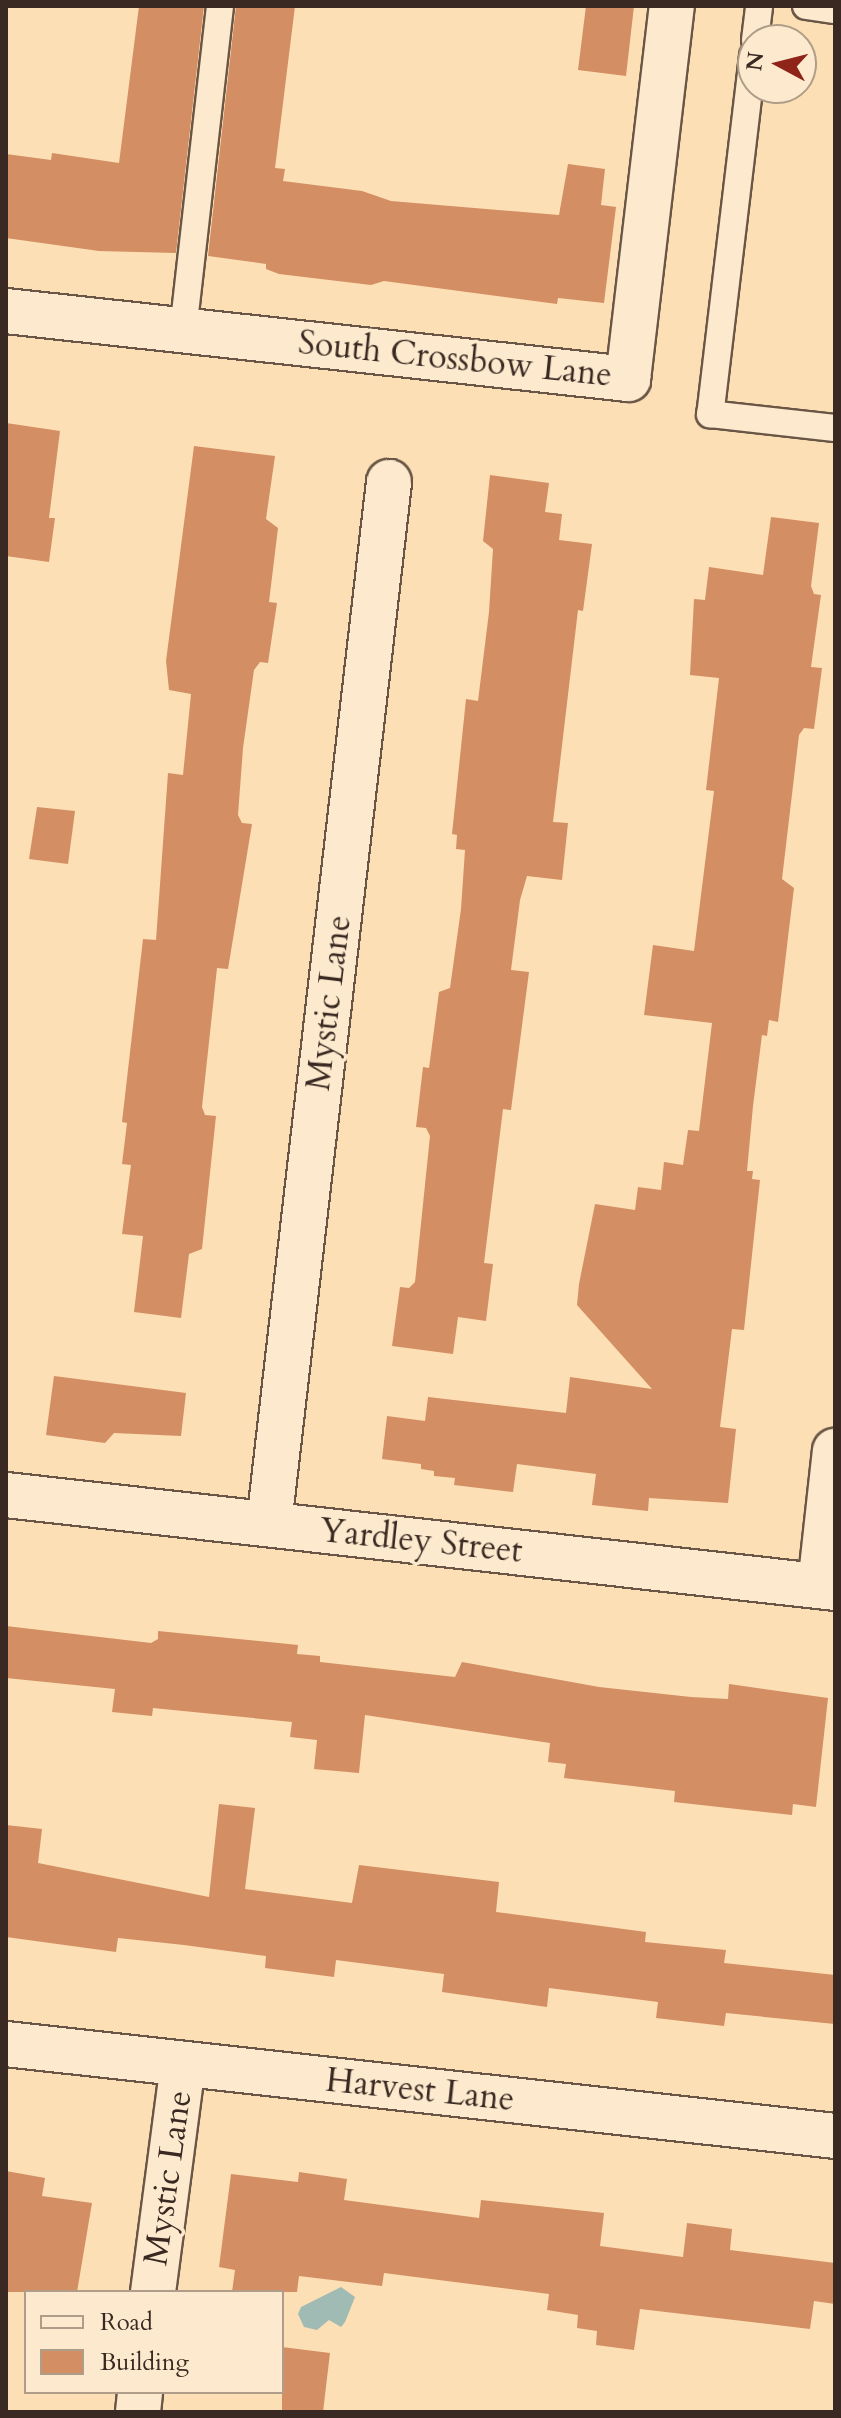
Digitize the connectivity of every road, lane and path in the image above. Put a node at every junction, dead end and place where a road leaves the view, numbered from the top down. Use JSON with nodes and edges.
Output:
{"nodes":[{"id":1,"x":220,"y":6,"type":"edge"},
{"id":2,"x":672,"y":6,"type":"edge"},
{"id":3,"x":806,"y":6,"type":"edge"},
{"id":4,"x":835,"y":10,"type":"edge"},
{"id":5,"x":747,"y":104,"type":"edge"},
{"id":6,"x":6,"y":311,"type":"edge"},
{"id":7,"x":183,"y":331,"type":"junction"},
{"id":8,"x":835,"y":428,"type":"edge"},
{"id":9,"x":389,"y":482,"type":"dead end"},
{"id":10,"x":835,"y":1451,"type":"edge"},
{"id":11,"x":6,"y":1495,"type":"edge"},
{"id":12,"x":269,"y":1524,"type":"junction"},
{"id":13,"x":827,"y":1587,"type":"edge"},
{"id":14,"x":6,"y":2044,"type":"edge"},
{"id":15,"x":183,"y":2064,"type":"junction"},
{"id":16,"x":835,"y":2136,"type":"edge"},
{"id":17,"x":153,"y":2290,"type":"edge"}],
"edges":[{"from":1,"to":7,"type":"lane"},
{"from":2,"to":7,"type":"street","name":"South Crossbow Lane"},
{"from":3,"to":4,"type":"lane"},
{"from":5,"to":8,"type":"lane"},
{"from":6,"to":7,"type":"street","name":"South Crossbow Lane"},
{"from":9,"to":12,"type":"street","name":"Mystic Lane"},
{"from":10,"to":13,"type":"street"},
{"from":11,"to":12,"type":"street","name":"Yardley Street"},
{"from":12,"to":13,"type":"street","name":"Yardley Street"},
{"from":14,"to":15,"type":"street","name":"Harvest Lane"},
{"from":15,"to":16,"type":"street","name":"Harvest Lane"},
{"from":15,"to":17,"type":"street","name":"Mystic Lane"}]}
